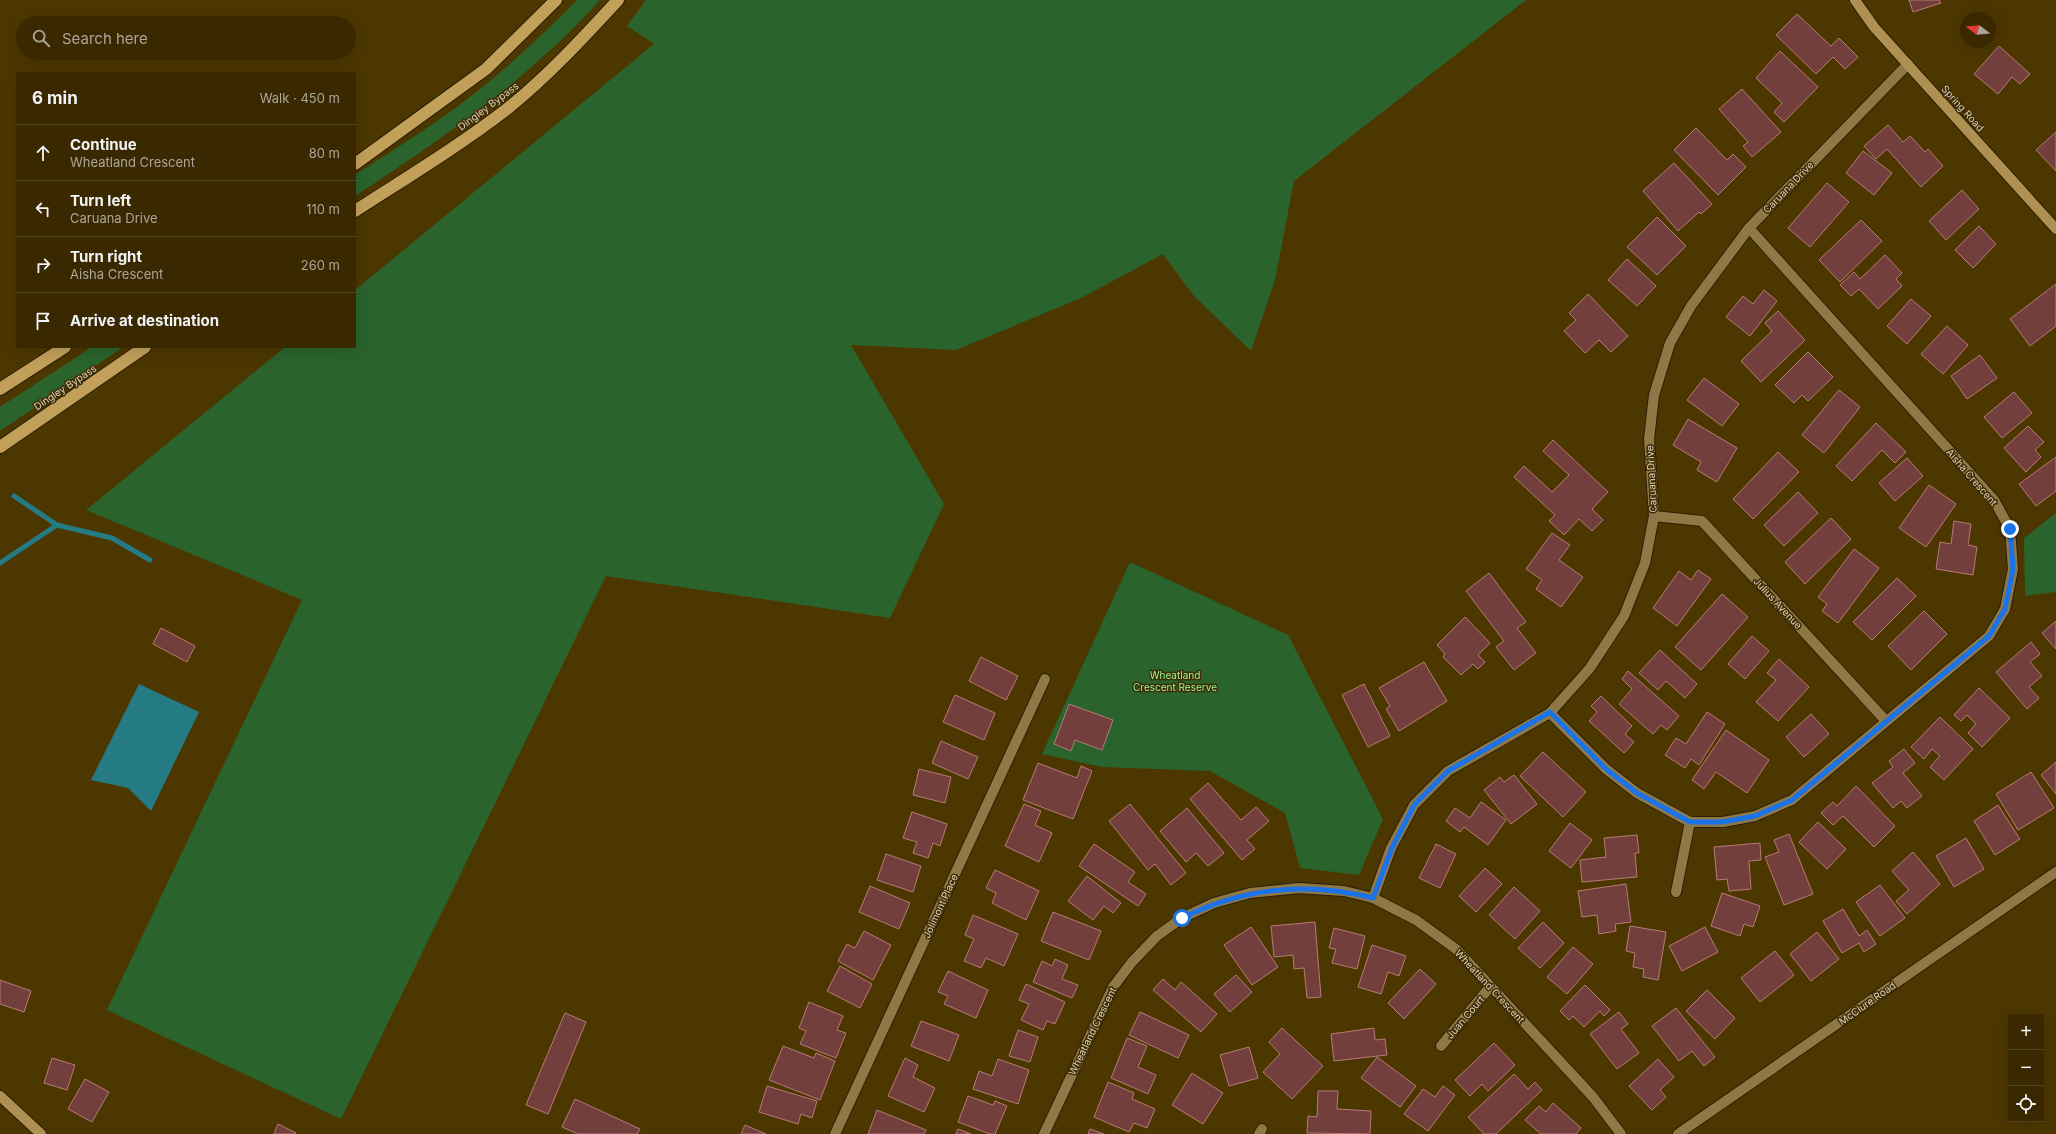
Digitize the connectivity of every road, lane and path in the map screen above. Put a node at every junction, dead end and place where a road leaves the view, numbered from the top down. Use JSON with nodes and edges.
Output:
{"nodes":[{"id":1,"x":556,"y":0,"type":"edge"},
{"id":2,"x":618,"y":0,"type":"edge"},
{"id":3,"x":1855,"y":0,"type":"edge"},
{"id":4,"x":1908,"y":64,"type":"junction"},
{"id":5,"x":356,"y":163,"type":"edge"},
{"id":6,"x":356,"y":210,"type":"edge"},
{"id":7,"x":1749,"y":228,"type":"junction"},
{"id":8,"x":2056,"y":229,"type":"edge"},
{"id":9,"x":63,"y":348,"type":"edge"},
{"id":10,"x":145,"y":348,"type":"edge"},
{"id":11,"x":0,"y":389,"type":"edge"},
{"id":12,"x":0,"y":447,"type":"edge"},
{"id":13,"x":1654,"y":516,"type":"junction"},
{"id":14,"x":1046,"y":679,"type":"dead end"},
{"id":15,"x":1550,"y":712,"type":"junction"},
{"id":16,"x":1886,"y":721,"type":"junction"},
{"id":17,"x":1690,"y":822,"type":"junction"},
{"id":18,"x":2056,"y":872,"type":"edge"},
{"id":19,"x":1676,"y":892,"type":"dead end"},
{"id":20,"x":1373,"y":898,"type":"junction"},
{"id":21,"x":1490,"y":987,"type":"junction"},
{"id":22,"x":1441,"y":1046,"type":"dead end"},
{"id":23,"x":0,"y":1096,"type":"edge"},
{"id":24,"x":41,"y":1134,"type":"edge"},
{"id":25,"x":835,"y":1134,"type":"edge"},
{"id":26,"x":1044,"y":1134,"type":"edge"},
{"id":27,"x":1621,"y":1134,"type":"edge"},
{"id":28,"x":1678,"y":1134,"type":"edge"}],
"edges":[{"from":1,"to":5,"type":"highway"},
{"from":2,"to":6,"type":"highway","name":"Dingley Bypass"},
{"from":3,"to":4,"type":"main road","name":"Spring Road"},
{"from":4,"to":7,"type":"street","name":"Caruana Drive"},
{"from":4,"to":8,"type":"main road","name":"Spring Road"},
{"from":7,"to":13,"type":"street","name":"Caruana Drive"},
{"from":7,"to":16,"type":"street","name":"Aisha Crescent"},
{"from":9,"to":11,"type":"highway"},
{"from":10,"to":12,"type":"highway","name":"Dingley Bypass"},
{"from":13,"to":15,"type":"street","name":"Caruana Drive"},
{"from":13,"to":16,"type":"street","name":"Julius Avenue"},
{"from":14,"to":25,"type":"street","name":"Jolimont Place"},
{"from":15,"to":17,"type":"street","name":"Aisha Crescent"},
{"from":15,"to":20,"type":"street","name":"Caruana Drive"},
{"from":16,"to":17,"type":"street","name":"Aisha Crescent"},
{"from":17,"to":19,"type":"street"},
{"from":18,"to":28,"type":"street","name":"McClure Road"},
{"from":20,"to":21,"type":"street","name":"Wheatland Crescent"},
{"from":20,"to":26,"type":"street","name":"Wheatland Crescent"},
{"from":21,"to":22,"type":"street","name":"Juan Court"},
{"from":21,"to":27,"type":"street","name":"Wheatland Crescent"},
{"from":23,"to":24,"type":"main road"}]}
